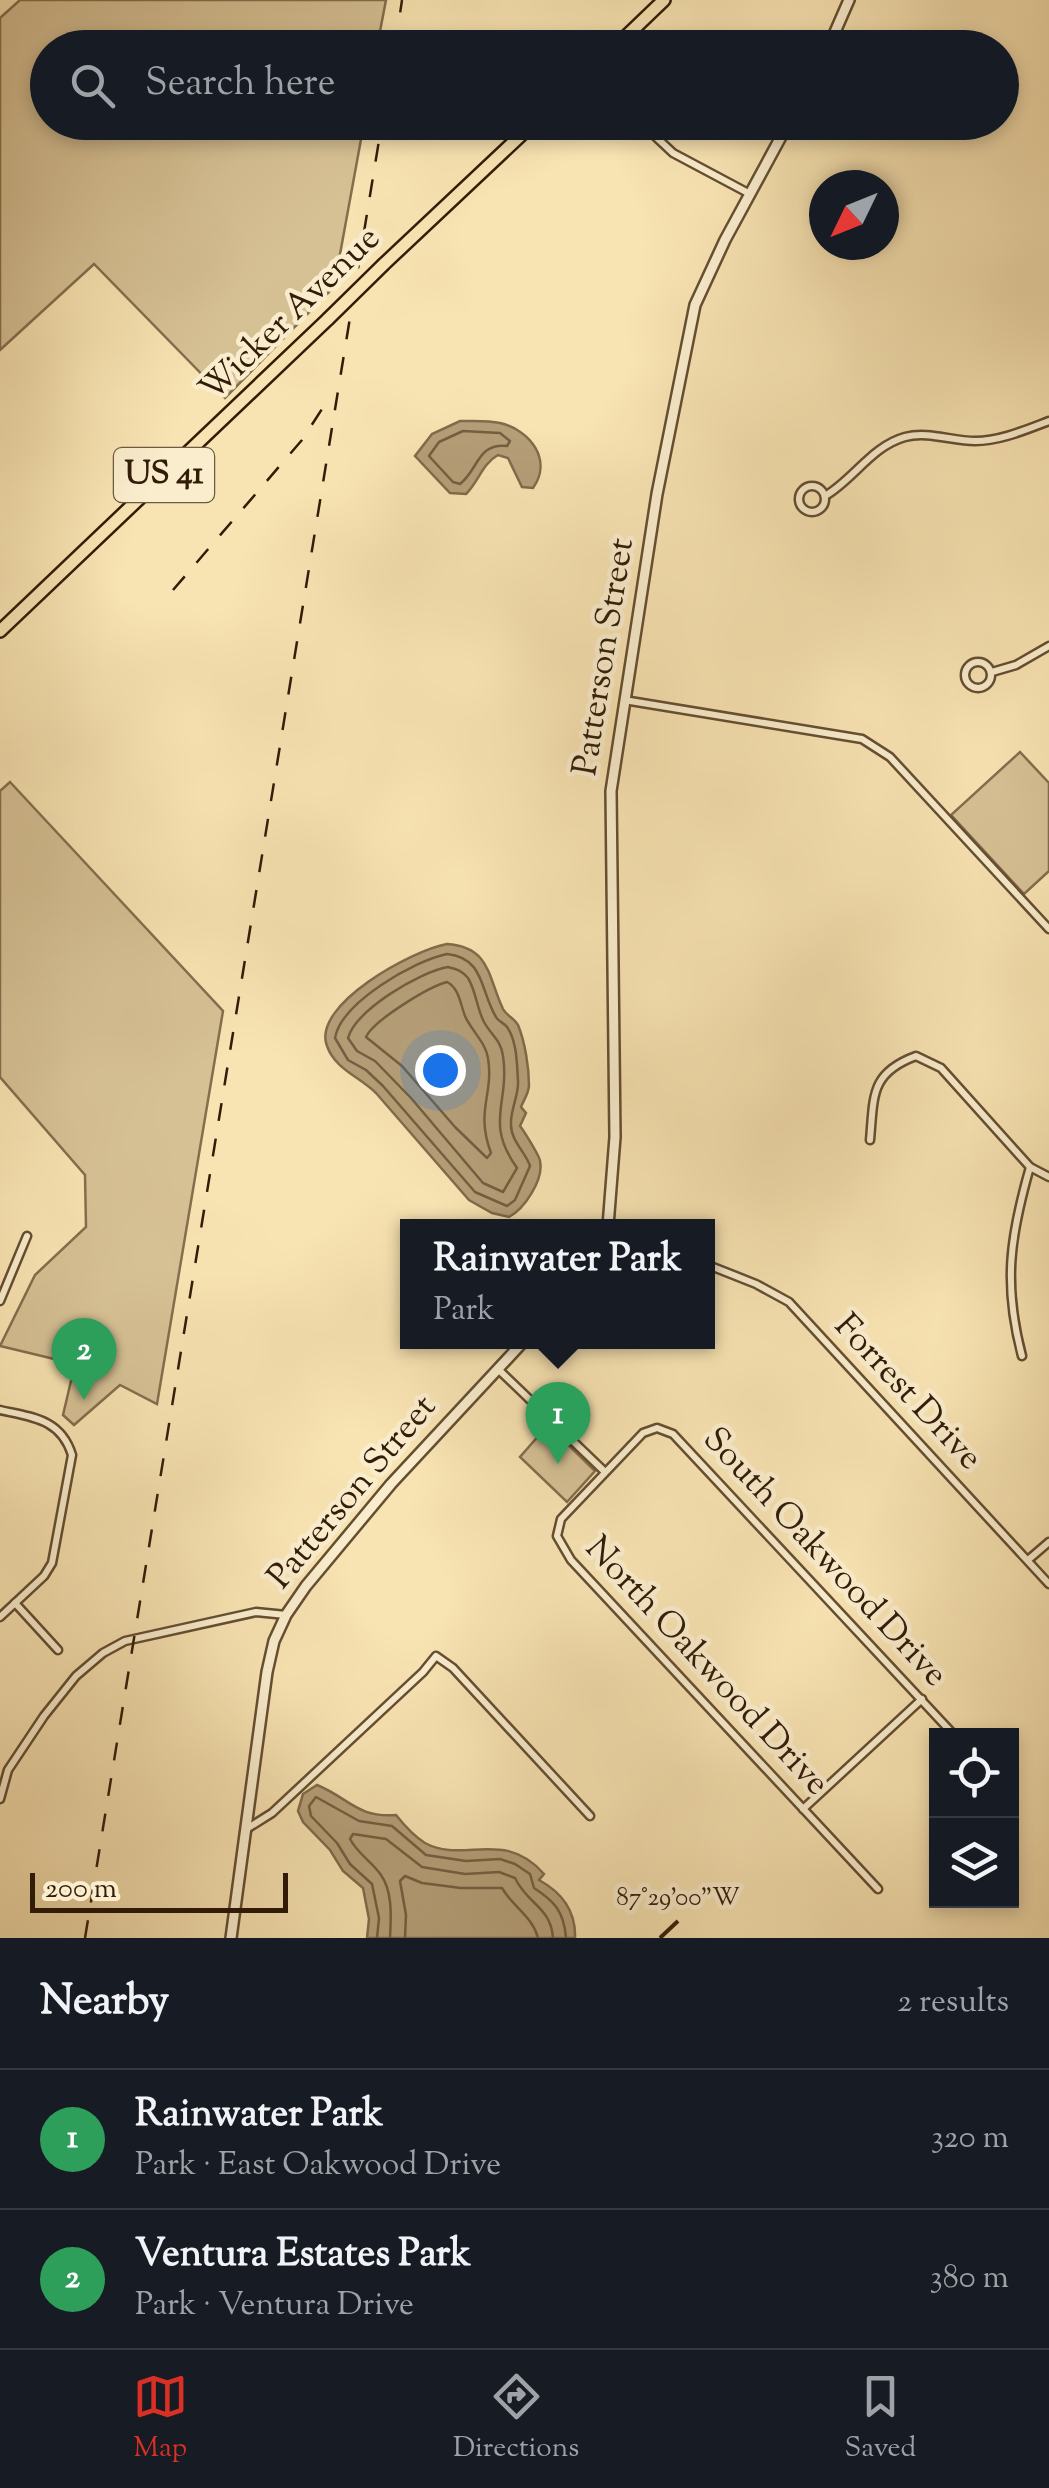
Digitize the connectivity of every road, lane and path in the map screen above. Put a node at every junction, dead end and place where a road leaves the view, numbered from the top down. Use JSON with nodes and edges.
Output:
{"nodes":[{"id":1,"x":664,"y":0,"type":"edge"},
{"id":2,"x":849,"y":0,"type":"edge"},
{"id":3,"x":633,"y":30,"type":"edge"},
{"id":4,"x":836,"y":30,"type":"edge"},
{"id":5,"x":516,"y":140,"type":"edge"},
{"id":6,"x":659,"y":140,"type":"edge"},
{"id":7,"x":779,"y":140,"type":"edge"},
{"id":8,"x":750,"y":194,"type":"junction"},
{"id":9,"x":1049,"y":421,"type":"edge"},
{"id":10,"x":824,"y":496,"type":"junction"},
{"id":11,"x":0,"y":631,"type":"edge"},
{"id":12,"x":1049,"y":646,"type":"edge"},
{"id":13,"x":992,"y":672,"type":"junction"},
{"id":14,"x":624,"y":700,"type":"junction"},
{"id":15,"x":1049,"y":929,"type":"edge"},
{"id":16,"x":870,"y":1140,"type":"dead end"},
{"id":17,"x":1030,"y":1166,"type":"junction"},
{"id":18,"x":1049,"y":1177,"type":"edge"},
{"id":19,"x":609,"y":1219,"type":"edge"},
{"id":20,"x":28,"y":1236,"type":"dead end"},
{"id":21,"x":715,"y":1268,"type":"edge"},
{"id":22,"x":0,"y":1301,"type":"edge"},
{"id":23,"x":515,"y":1349,"type":"edge"},
{"id":24,"x":1022,"y":1356,"type":"dead end"},
{"id":25,"x":497,"y":1368,"type":"junction"},
{"id":26,"x":0,"y":1410,"type":"edge"},
{"id":27,"x":648,"y":1430,"type":"joint"},
{"id":28,"x":605,"y":1472,"type":"junction"},
{"id":29,"x":1049,"y":1542,"type":"edge"},
{"id":30,"x":1028,"y":1560,"type":"junction"},
{"id":31,"x":1049,"y":1584,"type":"edge"},
{"id":32,"x":15,"y":1603,"type":"junction"},
{"id":33,"x":286,"y":1615,"type":"junction"},
{"id":34,"x":0,"y":1617,"type":"edge"},
{"id":35,"x":58,"y":1650,"type":"dead end"},
{"id":36,"x":922,"y":1699,"type":"junction"},
{"id":37,"x":948,"y":1728,"type":"edge"},
{"id":38,"x":0,"y":1799,"type":"edge"},
{"id":39,"x":803,"y":1810,"type":"junction"},
{"id":40,"x":590,"y":1816,"type":"dead end"},
{"id":41,"x":245,"y":1830,"type":"junction"},
{"id":42,"x":878,"y":1889,"type":"dead end"},
{"id":43,"x":232,"y":1938,"type":"edge"}],
"edges":[{"from":1,"to":3,"type":"highway"},
{"from":2,"to":4,"type":"street"},
{"from":5,"to":11,"type":"highway","name":"Wicker Avenue","number":"US 41","bridge":true},
{"from":6,"to":8,"type":"street"},
{"from":7,"to":8,"type":"street","name":"Patterson Street"},
{"from":8,"to":14,"type":"street","name":"Patterson Street"},
{"from":9,"to":10,"type":"street"},
{"from":10,"to":10,"type":"street"},
{"from":12,"to":13,"type":"street"},
{"from":13,"to":13,"type":"street"},
{"from":14,"to":15,"type":"street"},
{"from":14,"to":19,"type":"street","name":"Patterson Street"},
{"from":16,"to":17,"type":"street"},
{"from":17,"to":18,"type":"street"},
{"from":17,"to":24,"type":"street"},
{"from":20,"to":22,"type":"street"},
{"from":21,"to":30,"type":"street","name":"Forrest Drive"},
{"from":23,"to":25,"type":"street","name":"Patterson Street"},
{"from":25,"to":28,"type":"street"},
{"from":25,"to":33,"type":"street","name":"Patterson Street"},
{"from":26,"to":32,"type":"street"},
{"from":27,"to":28,"type":"street","name":"North Oakwood Drive"},
{"from":27,"to":36,"type":"street","name":"South Oakwood Drive"},
{"from":28,"to":39,"type":"street","name":"North Oakwood Drive"},
{"from":29,"to":30,"type":"street"},
{"from":30,"to":31,"type":"street","name":"Forrest Drive"},
{"from":32,"to":34,"type":"street"},
{"from":32,"to":35,"type":"street"},
{"from":33,"to":38,"type":"street"},
{"from":33,"to":41,"type":"street","name":"Patterson Street"},
{"from":36,"to":37,"type":"street","name":"South Oakwood Drive"},
{"from":36,"to":39,"type":"street"},
{"from":39,"to":42,"type":"street","name":"North Oakwood Drive"},
{"from":40,"to":41,"type":"street"},
{"from":41,"to":43,"type":"street","name":"Patterson Street"}]}
